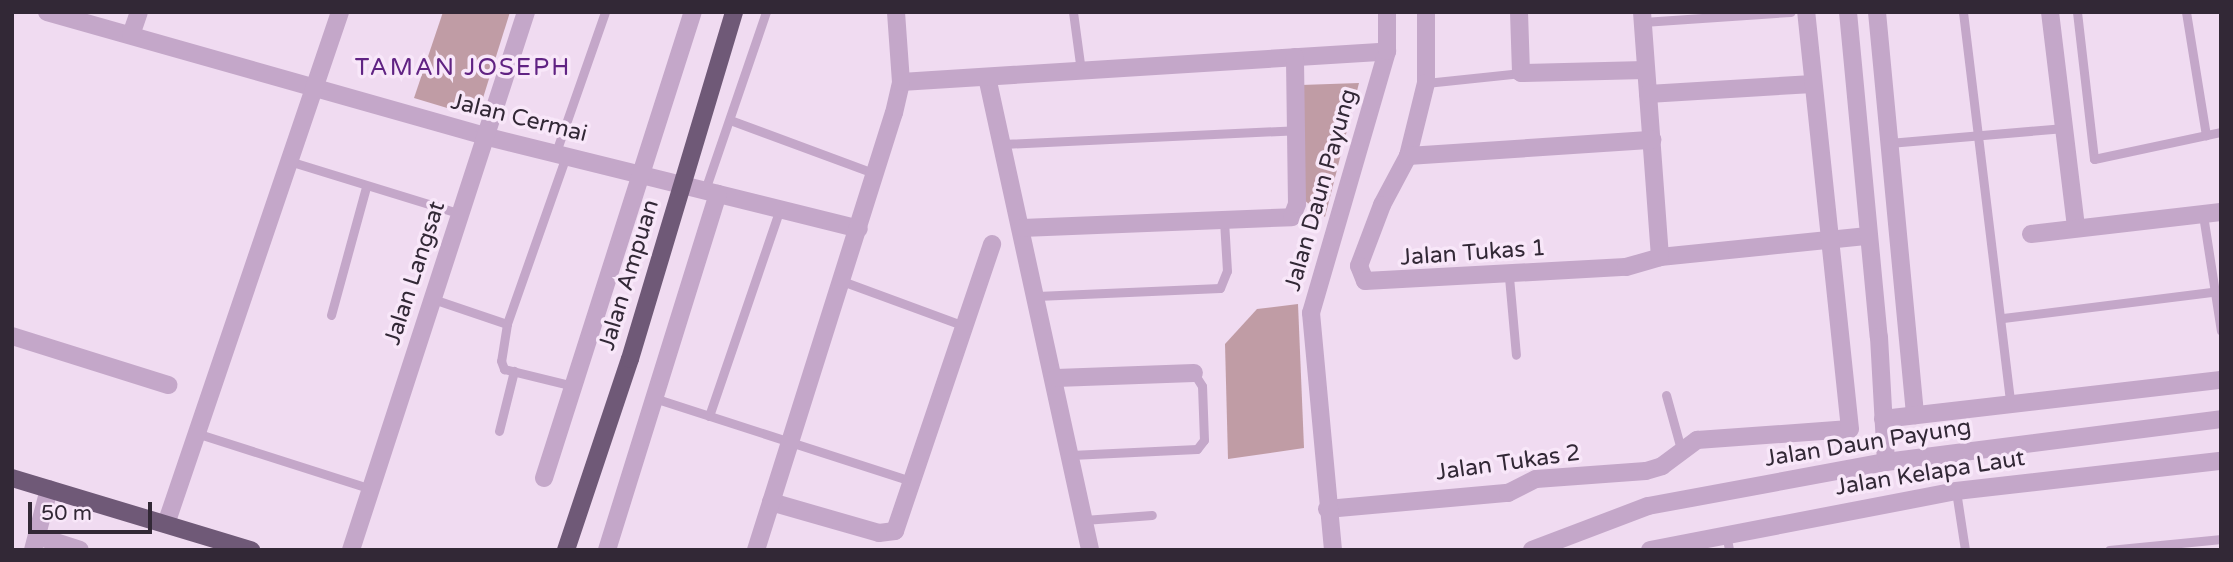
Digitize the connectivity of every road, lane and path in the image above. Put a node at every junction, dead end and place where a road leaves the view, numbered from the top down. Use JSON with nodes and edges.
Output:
{"nodes":[{"id":1,"x":47,"y":12,"type":"edge"},
{"id":2,"x":139,"y":12,"type":"edge"},
{"id":3,"x":340,"y":12,"type":"edge"},
{"id":4,"x":526,"y":12,"type":"edge"},
{"id":5,"x":605,"y":12,"type":"edge"},
{"id":6,"x":694,"y":12,"type":"edge"},
{"id":7,"x":734,"y":12,"type":"edge"},
{"id":8,"x":766,"y":12,"type":"edge"},
{"id":9,"x":897,"y":12,"type":"edge"},
{"id":10,"x":1073,"y":12,"type":"edge"},
{"id":11,"x":1387,"y":12,"type":"edge"},
{"id":12,"x":1426,"y":12,"type":"edge"},
{"id":13,"x":1519,"y":12,"type":"edge"},
{"id":14,"x":1791,"y":12,"type":"edge"},
{"id":15,"x":1806,"y":12,"type":"edge"},
{"id":16,"x":1848,"y":12,"type":"edge"},
{"id":17,"x":1877,"y":12,"type":"edge"},
{"id":18,"x":1964,"y":12,"type":"edge"},
{"id":19,"x":2050,"y":12,"type":"edge"},
{"id":20,"x":2077,"y":12,"type":"edge"},
{"id":21,"x":2186,"y":12,"type":"edge"},
{"id":22,"x":1642,"y":17,"type":"edge"},
{"id":23,"x":131,"y":35,"type":"junction"},
{"id":24,"x":1387,"y":51,"type":"junction"},
{"id":25,"x":1295,"y":57,"type":"junction"},
{"id":26,"x":1645,"y":70,"type":"junction"},
{"id":27,"x":1081,"y":71,"type":"junction"},
{"id":28,"x":1521,"y":73,"type":"junction"},
{"id":29,"x":988,"y":77,"type":"junction"},
{"id":30,"x":901,"y":82,"type":"junction"},
{"id":31,"x":1426,"y":83,"type":"junction"},
{"id":32,"x":1813,"y":84,"type":"junction"},
{"id":33,"x":313,"y":89,"type":"junction"},
{"id":34,"x":1648,"y":94,"type":"junction"},
{"id":35,"x":730,"y":120,"type":"junction"},
{"id":36,"x":2064,"y":128,"type":"junction"},
{"id":37,"x":1296,"y":130,"type":"junction"},
{"id":38,"x":2221,"y":132,"type":"edge"},
{"id":39,"x":2206,"y":135,"type":"junction"},
{"id":40,"x":484,"y":136,"type":"junction"},
{"id":41,"x":1978,"y":136,"type":"junction"},
{"id":42,"x":1652,"y":139,"type":"junction"},
{"id":43,"x":1889,"y":143,"type":"junction"},
{"id":44,"x":1003,"y":144,"type":"junction"},
{"id":45,"x":562,"y":153,"type":"junction"},
{"id":46,"x":1408,"y":156,"type":"junction"},
{"id":47,"x":289,"y":161,"type":"junction"},
{"id":48,"x":641,"y":174,"type":"junction"},
{"id":49,"x":877,"y":174,"type":"junction"},
{"id":50,"x":682,"y":185,"type":"junction"},
{"id":51,"x":366,"y":187,"type":"junction"},
{"id":52,"x":712,"y":192,"type":"junction"},
{"id":53,"x":780,"y":209,"type":"junction"},
{"id":54,"x":2212,"y":213,"type":"edge"},
{"id":55,"x":461,"y":214,"type":"junction"},
{"id":56,"x":1224,"y":220,"type":"junction"},
{"id":57,"x":1021,"y":228,"type":"junction"},
{"id":58,"x":2076,"y":228,"type":"junction"},
{"id":59,"x":859,"y":229,"type":"junction"},
{"id":60,"x":2032,"y":234,"type":"dead end"},
{"id":61,"x":1868,"y":236,"type":"junction"},
{"id":62,"x":1827,"y":239,"type":"junction"},
{"id":63,"x":992,"y":244,"type":"dead end"},
{"id":64,"x":1660,"y":257,"type":"junction"},
{"id":65,"x":1509,"y":276,"type":"junction"},
{"id":66,"x":842,"y":281,"type":"junction"},
{"id":67,"x":2218,"y":291,"type":"edge"},
{"id":68,"x":1037,"y":296,"type":"junction"},
{"id":69,"x":433,"y":299,"type":"junction"},
{"id":70,"x":331,"y":315,"type":"dead end"},
{"id":71,"x":2003,"y":318,"type":"junction"},
{"id":72,"x":507,"y":324,"type":"junction"},
{"id":73,"x":964,"y":326,"type":"junction"},
{"id":74,"x":2221,"y":331,"type":"edge"},
{"id":75,"x":12,"y":336,"type":"edge"},
{"id":76,"x":1516,"y":355,"type":"dead end"},
{"id":77,"x":514,"y":370,"type":"junction"},
{"id":78,"x":1194,"y":373,"type":"joint"},
{"id":79,"x":1056,"y":378,"type":"junction"},
{"id":80,"x":2221,"y":380,"type":"edge"},
{"id":81,"x":168,"y":385,"type":"dead end"},
{"id":82,"x":574,"y":386,"type":"junction"},
{"id":83,"x":1666,"y":395,"type":"dead end"},
{"id":84,"x":654,"y":398,"type":"junction"},
{"id":85,"x":2011,"y":407,"type":"junction"},
{"id":86,"x":1915,"y":415,"type":"junction"},
{"id":87,"x":709,"y":416,"type":"junction"},
{"id":88,"x":1883,"y":419,"type":"junction"},
{"id":89,"x":2221,"y":419,"type":"edge"},
{"id":90,"x":499,"y":431,"type":"dead end"},
{"id":91,"x":196,"y":433,"type":"junction"},
{"id":92,"x":790,"y":442,"type":"junction"},
{"id":93,"x":1681,"y":449,"type":"junction"},
{"id":94,"x":1071,"y":455,"type":"junction"},
{"id":95,"x":2221,"y":461,"type":"edge"},
{"id":96,"x":1886,"y":462,"type":"junction"},
{"id":97,"x":12,"y":478,"type":"edge"},
{"id":98,"x":544,"y":478,"type":"dead end"},
{"id":99,"x":911,"y":481,"type":"junction"},
{"id":100,"x":49,"y":488,"type":"junction"},
{"id":101,"x":371,"y":489,"type":"junction"},
{"id":102,"x":1956,"y":491,"type":"junction"},
{"id":103,"x":771,"y":502,"type":"junction"},
{"id":104,"x":1327,"y":509,"type":"junction"},
{"id":105,"x":1153,"y":515,"type":"dead end"},
{"id":106,"x":1084,"y":520,"type":"junction"},
{"id":107,"x":166,"y":524,"type":"junction"},
{"id":108,"x":2221,"y":539,"type":"edge"},
{"id":109,"x":1727,"y":541,"type":"edge"},
{"id":110,"x":35,"y":543,"type":"edge"},
{"id":111,"x":80,"y":550,"type":"edge"},
{"id":112,"x":251,"y":550,"type":"edge"},
{"id":113,"x":351,"y":550,"type":"edge"},
{"id":114,"x":566,"y":550,"type":"edge"},
{"id":115,"x":607,"y":550,"type":"edge"},
{"id":116,"x":756,"y":550,"type":"edge"},
{"id":117,"x":1090,"y":550,"type":"edge"},
{"id":118,"x":1333,"y":550,"type":"edge"},
{"id":119,"x":1532,"y":550,"type":"edge"},
{"id":120,"x":1650,"y":550,"type":"edge"},
{"id":121,"x":1965,"y":550,"type":"edge"},
{"id":122,"x":2109,"y":550,"type":"edge"}],
"edges":[{"from":1,"to":23,"type":"street","name":"Jalan Cermai"},
{"from":2,"to":23,"type":"street"},
{"from":3,"to":33,"type":"street"},
{"from":4,"to":40,"type":"street","name":"Jalan Langsat"},
{"from":5,"to":45,"type":"lane"},
{"from":6,"to":48,"type":"street"},
{"from":7,"to":50,"type":"main road","name":"Jalan Ampuan"},
{"from":8,"to":35,"type":"lane"},
{"from":9,"to":30,"type":"street"},
{"from":10,"to":27,"type":"lane"},
{"from":11,"to":24,"type":"street","name":"Jalan Daun Payung"},
{"from":12,"to":31,"type":"street","name":"Jalan Tukas 1"},
{"from":13,"to":28,"type":"street"},
{"from":14,"to":22,"type":"lane"},
{"from":15,"to":32,"type":"street"},
{"from":16,"to":61,"type":"street"},
{"from":17,"to":43,"type":"street"},
{"from":18,"to":41,"type":"lane"},
{"from":19,"to":36,"type":"street"},
{"from":20,"to":39,"type":"lane"},
{"from":21,"to":39,"type":"lane"},
{"from":22,"to":26,"type":"street"},
{"from":23,"to":33,"type":"street","name":"Jalan Cermai"},
{"from":24,"to":25,"type":"street"},
{"from":24,"to":104,"type":"street","name":"Jalan Daun Payung"},
{"from":25,"to":27,"type":"street"},
{"from":25,"to":37,"type":"street"},
{"from":26,"to":28,"type":"street"},
{"from":26,"to":34,"type":"street"},
{"from":27,"to":29,"type":"street"},
{"from":28,"to":31,"type":"lane"},
{"from":29,"to":30,"type":"street"},
{"from":29,"to":44,"type":"street"},
{"from":30,"to":49,"type":"street"},
{"from":31,"to":46,"type":"street","name":"Jalan Tukas 1"},
{"from":32,"to":34,"type":"street"},
{"from":32,"to":62,"type":"street"},
{"from":33,"to":40,"type":"street","name":"Jalan Cermai"},
{"from":33,"to":47,"type":"street"},
{"from":34,"to":42,"type":"street"},
{"from":35,"to":49,"type":"lane"},
{"from":35,"to":52,"type":"lane"},
{"from":36,"to":41,"type":"lane"},
{"from":36,"to":58,"type":"street"},
{"from":37,"to":44,"type":"lane"},
{"from":37,"to":56,"type":"street"},
{"from":38,"to":39,"type":"lane"},
{"from":40,"to":45,"type":"street","name":"Jalan Cermai"},
{"from":40,"to":55,"type":"street","name":"Jalan Langsat"},
{"from":41,"to":43,"type":"lane"},
{"from":41,"to":71,"type":"lane"},
{"from":42,"to":46,"type":"street"},
{"from":42,"to":64,"type":"street"},
{"from":43,"to":86,"type":"street"},
{"from":44,"to":57,"type":"street"},
{"from":45,"to":48,"type":"street","name":"Jalan Cermai"},
{"from":45,"to":72,"type":"lane"},
{"from":46,"to":65,"type":"street","name":"Jalan Tukas 1"},
{"from":47,"to":51,"type":"lane"},
{"from":47,"to":91,"type":"street"},
{"from":48,"to":50,"type":"street","name":"Jalan Cermai"},
{"from":48,"to":82,"type":"street"},
{"from":49,"to":59,"type":"street"},
{"from":50,"to":52,"type":"street","name":"Jalan Cermai"},
{"from":50,"to":114,"type":"main road","name":"Jalan Ampuan"},
{"from":51,"to":55,"type":"lane"},
{"from":51,"to":70,"type":"lane"},
{"from":52,"to":53,"type":"street","name":"Jalan Cermai"},
{"from":52,"to":84,"type":"street"},
{"from":53,"to":59,"type":"street","name":"Jalan Cermai"},
{"from":53,"to":87,"type":"lane"},
{"from":54,"to":58,"type":"street"},
{"from":54,"to":67,"type":"lane"},
{"from":55,"to":69,"type":"street","name":"Jalan Langsat"},
{"from":56,"to":57,"type":"street"},
{"from":56,"to":68,"type":"lane"},
{"from":57,"to":68,"type":"street"},
{"from":58,"to":60,"type":"street"},
{"from":59,"to":66,"type":"street"},
{"from":61,"to":62,"type":"street","name":"Jalan Tukas 1"},
{"from":61,"to":88,"type":"street"},
{"from":62,"to":64,"type":"street","name":"Jalan Tukas 1"},
{"from":62,"to":93,"type":"street","name":"Jalan Tukas 2"},
{"from":63,"to":73,"type":"street"},
{"from":64,"to":65,"type":"street","name":"Jalan Tukas 1"},
{"from":65,"to":76,"type":"lane"},
{"from":66,"to":73,"type":"lane"},
{"from":66,"to":92,"type":"street"},
{"from":67,"to":71,"type":"lane"},
{"from":67,"to":74,"type":"lane"},
{"from":68,"to":79,"type":"street"},
{"from":69,"to":72,"type":"lane"},
{"from":69,"to":101,"type":"street","name":"Jalan Langsat"},
{"from":71,"to":85,"type":"lane"},
{"from":72,"to":77,"type":"lane"},
{"from":73,"to":99,"type":"street"},
{"from":75,"to":81,"type":"street"},
{"from":77,"to":82,"type":"lane"},
{"from":77,"to":90,"type":"lane"},
{"from":78,"to":79,"type":"street"},
{"from":78,"to":94,"type":"lane"},
{"from":79,"to":94,"type":"street"},
{"from":80,"to":85,"type":"street"},
{"from":82,"to":98,"type":"street"},
{"from":83,"to":93,"type":"lane"},
{"from":84,"to":87,"type":"lane"},
{"from":84,"to":115,"type":"street"},
{"from":85,"to":86,"type":"street"},
{"from":86,"to":88,"type":"street"},
{"from":87,"to":92,"type":"lane"},
{"from":88,"to":96,"type":"street"},
{"from":89,"to":96,"type":"street","name":"Jalan Daun Payung"},
{"from":91,"to":101,"type":"lane"},
{"from":91,"to":107,"type":"street"},
{"from":92,"to":99,"type":"lane"},
{"from":92,"to":103,"type":"street"},
{"from":93,"to":104,"type":"street","name":"Jalan Tukas 2"},
{"from":94,"to":106,"type":"street"},
{"from":95,"to":102,"type":"street","name":"Jalan Kelapa Laut"},
{"from":96,"to":119,"type":"street","name":"Jalan Daun Payung"},
{"from":97,"to":100,"type":"main road"},
{"from":99,"to":103,"type":"street"},
{"from":100,"to":107,"type":"main road"},
{"from":100,"to":110,"type":"street"},
{"from":101,"to":113,"type":"street","name":"Jalan Langsat"},
{"from":102,"to":109,"type":"street","name":"Jalan Kelapa Laut"},
{"from":102,"to":121,"type":"lane"},
{"from":103,"to":116,"type":"street"},
{"from":104,"to":118,"type":"street","name":"Jalan Daun Payung"},
{"from":105,"to":106,"type":"lane"},
{"from":106,"to":117,"type":"street"},
{"from":107,"to":112,"type":"main road"},
{"from":108,"to":122,"type":"lane"},
{"from":109,"to":120,"type":"street","name":"Jalan Kelapa Laut"},
{"from":110,"to":111,"type":"street"}]}
